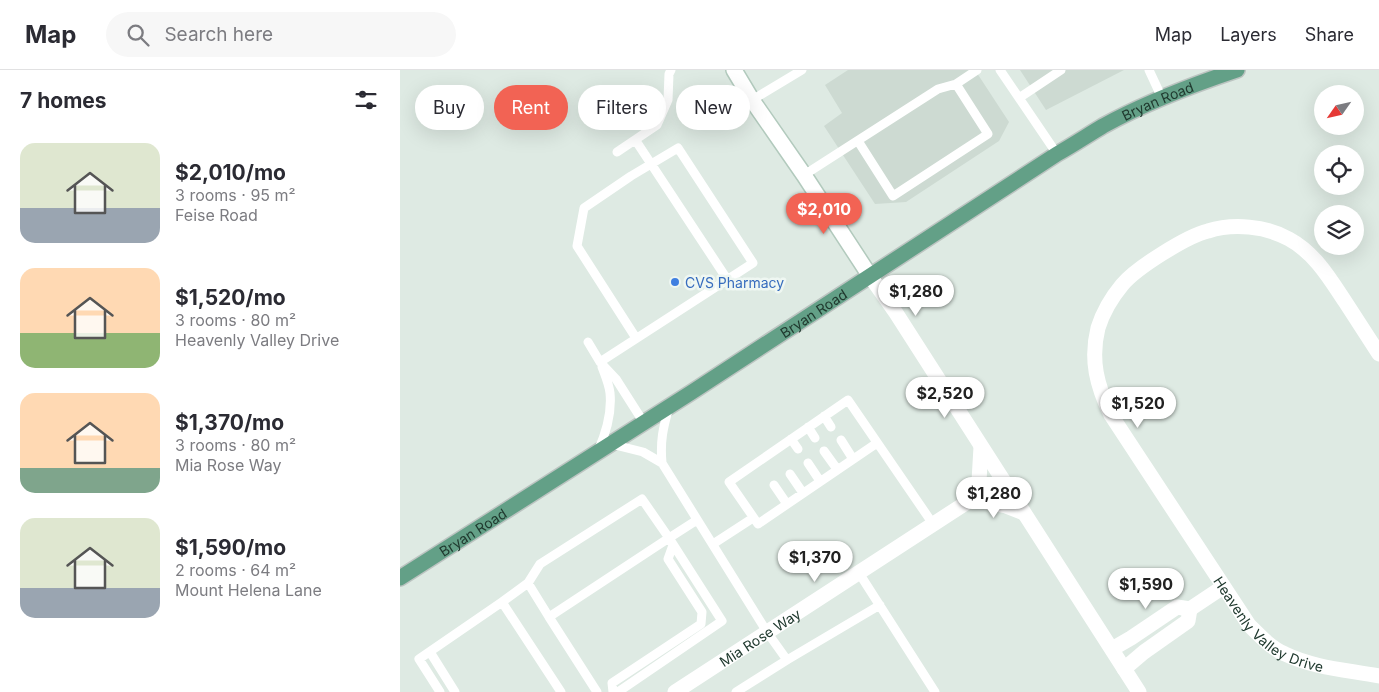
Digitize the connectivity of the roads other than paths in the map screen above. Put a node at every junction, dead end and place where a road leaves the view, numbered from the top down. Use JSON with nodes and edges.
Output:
{"nodes":[{"id":1,"x":671,"y":70,"type":"edge"},
{"id":2,"x":734,"y":70,"type":"edge"},
{"id":3,"x":802,"y":70,"type":"edge"},
{"id":4,"x":977,"y":70,"type":"edge"},
{"id":5,"x":1000,"y":70,"type":"edge"},
{"id":6,"x":1061,"y":70,"type":"edge"},
{"id":7,"x":1149,"y":70,"type":"edge"},
{"id":8,"x":1237,"y":70,"type":"edge"},
{"id":9,"x":956,"y":84,"type":"junction"},
{"id":10,"x":1019,"y":98,"type":"junction"},
{"id":11,"x":1162,"y":98,"type":"junction"},
{"id":12,"x":752,"y":100,"type":"junction"},
{"id":13,"x":636,"y":141,"type":"junction"},
{"id":14,"x":858,"y":141,"type":"junction"},
{"id":15,"x":617,"y":152,"type":"dead end"},
{"id":16,"x":1057,"y":154,"type":"junction"},
{"id":17,"x":650,"y":164,"type":"junction"},
{"id":18,"x":804,"y":175,"type":"junction"},
{"id":19,"x":870,"y":276,"type":"junction"},
{"id":20,"x":728,"y":279,"type":"junction"},
{"id":21,"x":636,"y":338,"type":"junction"},
{"id":22,"x":588,"y":342,"type":"dead end"},
{"id":23,"x":1379,"y":354,"type":"edge"},
{"id":24,"x":600,"y":362,"type":"junction"},
{"id":25,"x":669,"y":406,"type":"junction"},
{"id":26,"x":824,"y":416,"type":"junction"},
{"id":27,"x":644,"y":423,"type":"junction"},
{"id":28,"x":808,"y":427,"type":"junction"},
{"id":29,"x":831,"y":427,"type":"dead end"},
{"id":30,"x":815,"y":438,"type":"dead end"},
{"id":31,"x":791,"y":439,"type":"junction"},
{"id":32,"x":841,"y":440,"type":"dead end"},
{"id":33,"x":877,"y":442,"type":"junction"},
{"id":34,"x":604,"y":447,"type":"junction"},
{"id":35,"x":981,"y":447,"type":"junction"},
{"id":36,"x":798,"y":449,"type":"dead end"},
{"id":37,"x":774,"y":451,"type":"junction"},
{"id":38,"x":824,"y":451,"type":"dead end"},
{"id":39,"x":853,"y":458,"type":"junction"},
{"id":40,"x":780,"y":460,"type":"dead end"},
{"id":41,"x":759,"y":462,"type":"junction"},
{"id":42,"x":662,"y":463,"type":"junction"},
{"id":43,"x":808,"y":463,"type":"dead end"},
{"id":44,"x":837,"y":469,"type":"junction"},
{"id":45,"x":765,"y":470,"type":"dead end"},
{"id":46,"x":790,"y":474,"type":"dead end"},
{"id":47,"x":820,"y":482,"type":"junction"},
{"id":48,"x":774,"y":484,"type":"dead end"},
{"id":49,"x":803,"y":493,"type":"junction"},
{"id":50,"x":972,"y":499,"type":"junction"},
{"id":51,"x":787,"y":504,"type":"junction"},
{"id":52,"x":1024,"y":514,"type":"junction"},
{"id":53,"x":753,"y":518,"type":"junction"},
{"id":54,"x":697,"y":520,"type":"junction"},
{"id":55,"x":933,"y":524,"type":"junction"},
{"id":56,"x":671,"y":542,"type":"junction"},
{"id":57,"x":712,"y":544,"type":"junction"},
{"id":58,"x":859,"y":573,"type":"junction"},
{"id":59,"x":400,"y":578,"type":"edge"},
{"id":60,"x":528,"y":583,"type":"junction"},
{"id":61,"x":1223,"y":587,"type":"junction"},
{"id":62,"x":502,"y":602,"type":"junction"},
{"id":63,"x":880,"y":605,"type":"junction"},
{"id":64,"x":1190,"y":608,"type":"junction"},
{"id":65,"x":549,"y":617,"type":"junction"},
{"id":66,"x":767,"y":632,"type":"junction"},
{"id":67,"x":1112,"y":649,"type":"junction"},
{"id":68,"x":430,"y":652,"type":"junction"},
{"id":69,"x":787,"y":660,"type":"junction"},
{"id":70,"x":1124,"y":669,"type":"junction"},
{"id":71,"x":1379,"y":676,"type":"edge"},
{"id":72,"x":440,"y":692,"type":"edge"},
{"id":73,"x":455,"y":692,"type":"edge"},
{"id":74,"x":561,"y":692,"type":"edge"},
{"id":75,"x":597,"y":692,"type":"edge"},
{"id":76,"x":613,"y":692,"type":"edge"},
{"id":77,"x":618,"y":692,"type":"edge"},
{"id":78,"x":675,"y":692,"type":"edge"},
{"id":79,"x":736,"y":692,"type":"edge"},
{"id":80,"x":935,"y":692,"type":"edge"},
{"id":81,"x":1139,"y":692,"type":"edge"}],
"edges":[{"from":1,"to":13,"type":"lane"},
{"from":2,"to":12,"type":"street"},
{"from":3,"to":12,"type":"lane"},
{"from":4,"to":9,"type":"lane"},
{"from":5,"to":10,"type":"lane"},
{"from":6,"to":10,"type":"lane"},
{"from":7,"to":11,"type":"lane"},
{"from":8,"to":11,"type":"main road","name":"Bryan Road"},
{"from":9,"to":14,"type":"lane"},
{"from":9,"to":14,"type":"lane"},
{"from":10,"to":16,"type":"lane"},
{"from":11,"to":16,"type":"main road","name":"Bryan Road"},
{"from":12,"to":18,"type":"street"},
{"from":13,"to":15,"type":"lane"},
{"from":13,"to":17,"type":"lane"},
{"from":14,"to":18,"type":"lane"},
{"from":16,"to":19,"type":"main road","name":"Bryan Road"},
{"from":17,"to":20,"type":"lane"},
{"from":17,"to":20,"type":"lane"},
{"from":17,"to":21,"type":"lane"},
{"from":18,"to":19,"type":"street"},
{"from":19,"to":25,"type":"main road","name":"Bryan Road"},
{"from":19,"to":35,"type":"street"},
{"from":20,"to":21,"type":"lane"},
{"from":21,"to":24,"type":"lane"},
{"from":22,"to":24,"type":"lane"},
{"from":23,"to":61,"type":"street","name":"Heavenly Valley Drive"},
{"from":24,"to":27,"type":"lane"},
{"from":24,"to":34,"type":"lane"},
{"from":25,"to":27,"type":"main road","name":"Bryan Road"},
{"from":25,"to":42,"type":"lane"},
{"from":26,"to":28,"type":"lane"},
{"from":26,"to":29,"type":"lane"},
{"from":26,"to":33,"type":"lane"},
{"from":27,"to":34,"type":"main road","name":"Bryan Road"},
{"from":28,"to":30,"type":"lane"},
{"from":28,"to":31,"type":"lane"},
{"from":31,"to":36,"type":"lane"},
{"from":31,"to":37,"type":"lane"},
{"from":32,"to":39,"type":"lane"},
{"from":33,"to":39,"type":"lane"},
{"from":33,"to":55,"type":"lane"},
{"from":34,"to":42,"type":"lane"},
{"from":34,"to":59,"type":"main road","name":"Bryan Road"},
{"from":35,"to":50,"type":"street"},
{"from":35,"to":52,"type":"street"},
{"from":37,"to":40,"type":"lane"},
{"from":37,"to":41,"type":"lane"},
{"from":38,"to":44,"type":"lane"},
{"from":39,"to":44,"type":"lane"},
{"from":41,"to":45,"type":"lane"},
{"from":41,"to":53,"type":"lane"},
{"from":42,"to":54,"type":"lane"},
{"from":43,"to":47,"type":"lane"},
{"from":44,"to":47,"type":"lane"},
{"from":46,"to":49,"type":"lane"},
{"from":47,"to":49,"type":"lane"},
{"from":48,"to":51,"type":"lane"},
{"from":49,"to":51,"type":"lane"},
{"from":50,"to":52,"type":"street"},
{"from":50,"to":55,"type":"street","name":"Mia Rose Way"},
{"from":51,"to":53,"type":"lane"},
{"from":52,"to":67,"type":"street"},
{"from":53,"to":57,"type":"lane"},
{"from":54,"to":56,"type":"lane"},
{"from":54,"to":57,"type":"lane"},
{"from":55,"to":58,"type":"street","name":"Mia Rose Way"},
{"from":56,"to":60,"type":"lane"},
{"from":56,"to":65,"type":"lane"},
{"from":56,"to":76,"type":"lane"},
{"from":56,"to":77,"type":"lane"},
{"from":57,"to":66,"type":"lane"},
{"from":58,"to":63,"type":"lane"},
{"from":58,"to":66,"type":"street","name":"Mia Rose Way"},
{"from":60,"to":62,"type":"lane"},
{"from":60,"to":65,"type":"lane"},
{"from":61,"to":64,"type":"street"},
{"from":61,"to":71,"type":"street","name":"Heavenly Valley Drive"},
{"from":62,"to":68,"type":"lane"},
{"from":62,"to":74,"type":"lane"},
{"from":63,"to":69,"type":"lane"},
{"from":63,"to":80,"type":"lane"},
{"from":64,"to":67,"type":"street"},
{"from":64,"to":70,"type":"street"},
{"from":65,"to":75,"type":"lane"},
{"from":66,"to":69,"type":"lane"},
{"from":66,"to":78,"type":"street","name":"Mia Rose Way"},
{"from":67,"to":70,"type":"street"},
{"from":68,"to":72,"type":"lane"},
{"from":68,"to":73,"type":"lane"},
{"from":69,"to":79,"type":"lane"},
{"from":70,"to":81,"type":"street"}]}
